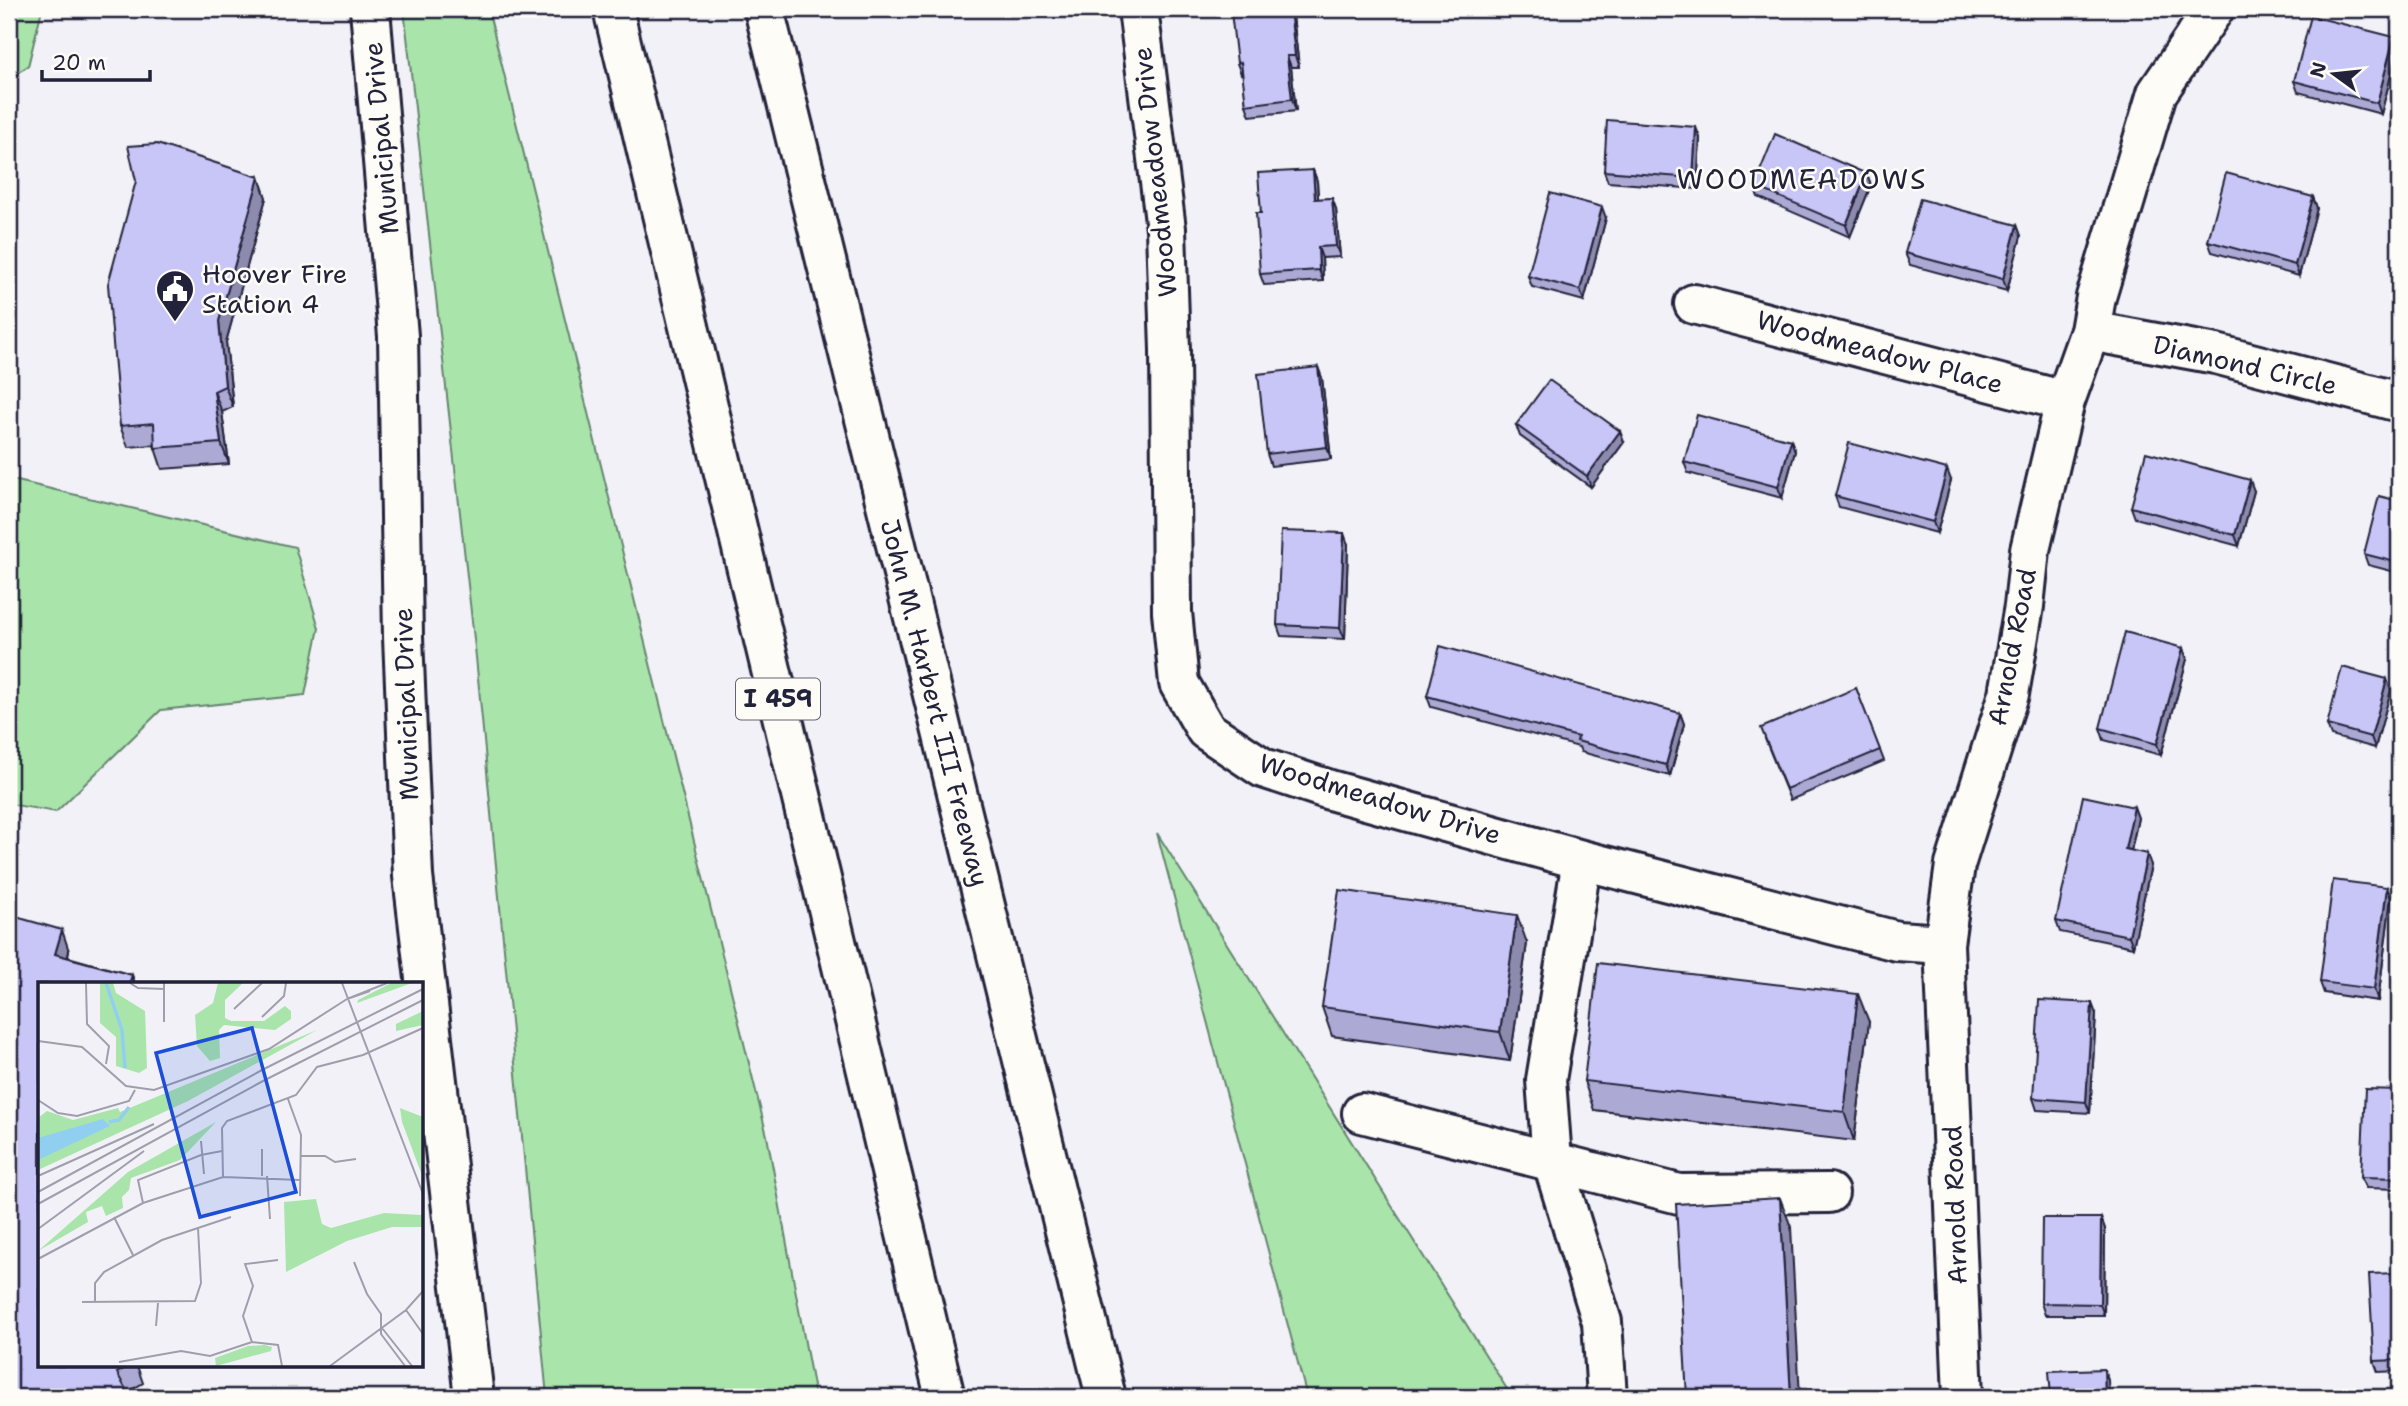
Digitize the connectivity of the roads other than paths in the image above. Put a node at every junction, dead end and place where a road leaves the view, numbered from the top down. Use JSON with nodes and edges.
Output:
{"nodes":[{"id":1,"x":370,"y":9,"type":"edge"},
{"id":2,"x":613,"y":9,"type":"edge"},
{"id":3,"x":764,"y":9,"type":"edge"},
{"id":4,"x":1138,"y":9,"type":"edge"},
{"id":5,"x":2214,"y":9,"type":"edge"},
{"id":6,"x":1694,"y":304,"type":"dead end"},
{"id":7,"x":2090,"y":331,"type":"junction"},
{"id":8,"x":2065,"y":401,"type":"junction"},
{"id":9,"x":2399,"y":402,"type":"edge"},
{"id":10,"x":1582,"y":860,"type":"junction"},
{"id":11,"x":1944,"y":944,"type":"junction"},
{"id":12,"x":1362,"y":1113,"type":"dead end"},
{"id":13,"x":1552,"y":1160,"type":"junction"},
{"id":14,"x":1829,"y":1193,"type":"dead end"},
{"id":15,"x":943,"y":1394,"type":"edge"},
{"id":16,"x":474,"y":1397,"type":"edge"},
{"id":17,"x":1108,"y":1397,"type":"edge"},
{"id":18,"x":1607,"y":1397,"type":"edge"},
{"id":19,"x":1963,"y":1397,"type":"edge"}],
"edges":[{"from":1,"to":16,"type":"main road","name":"Municipal Drive"},
{"from":2,"to":15,"type":"main road","number":"I 459"},
{"from":3,"to":17,"type":"main road","name":"John M. Harbert III Freeway"},
{"from":4,"to":10,"type":"main road","name":"Woodmeadow Drive"},
{"from":5,"to":7,"type":"main road","name":"Arnold Road"},
{"from":6,"to":8,"type":"main road","name":"Woodmeadow Place"},
{"from":7,"to":8,"type":"main road","name":"Arnold Road"},
{"from":7,"to":9,"type":"main road","name":"Diamond Circle"},
{"from":8,"to":11,"type":"main road","name":"Arnold Road"},
{"from":10,"to":11,"type":"main road","name":"Woodmeadow Drive"},
{"from":10,"to":13,"type":"main road"},
{"from":11,"to":19,"type":"main road","name":"Arnold Road"},
{"from":12,"to":13,"type":"main road"},
{"from":13,"to":14,"type":"main road"},
{"from":13,"to":18,"type":"main road"}]}
